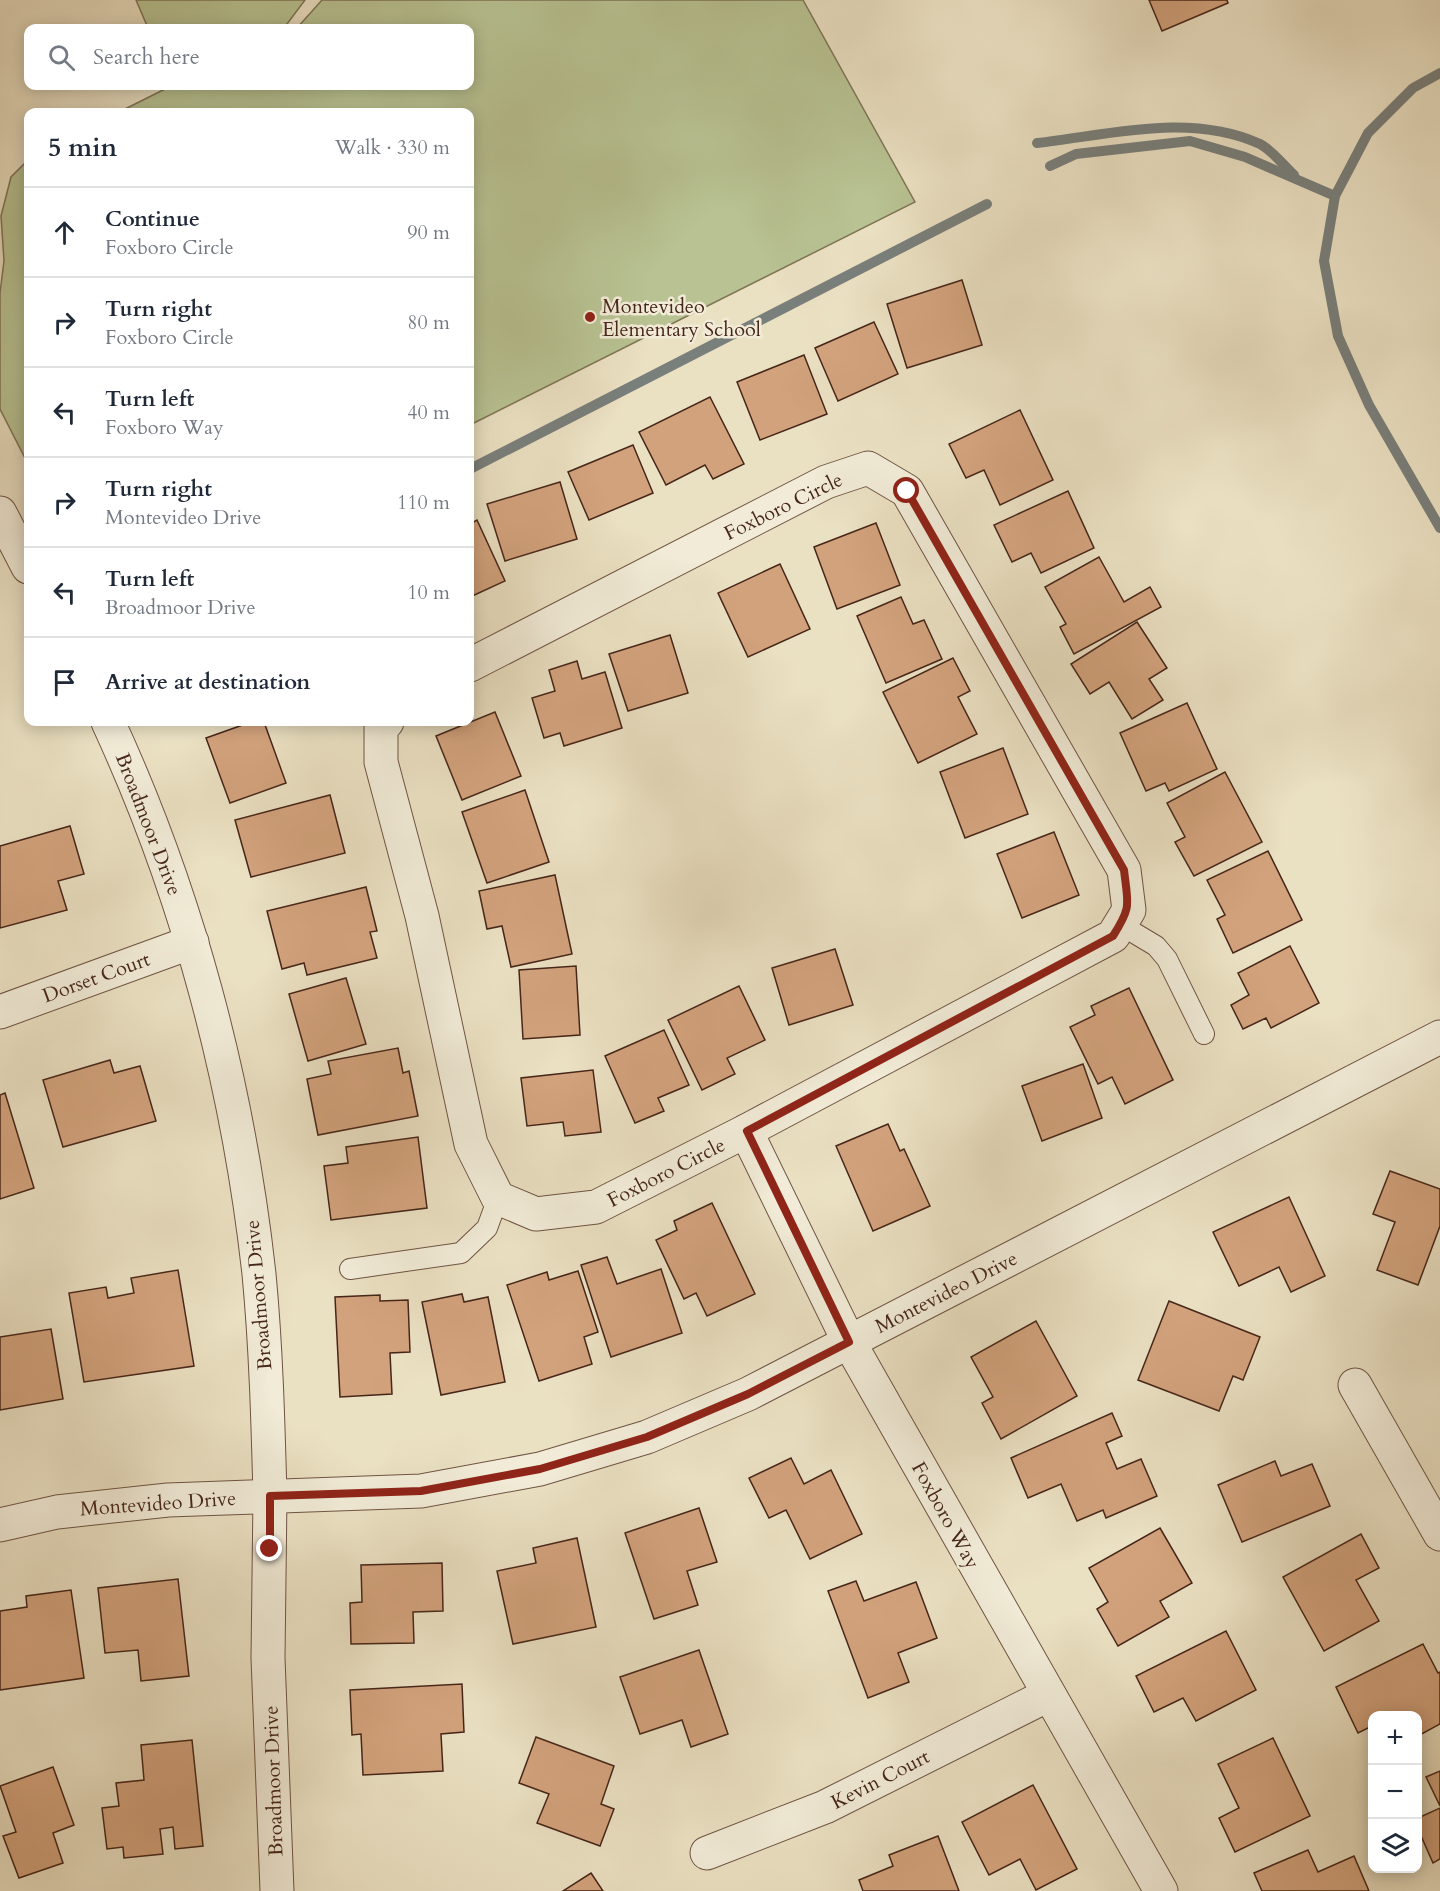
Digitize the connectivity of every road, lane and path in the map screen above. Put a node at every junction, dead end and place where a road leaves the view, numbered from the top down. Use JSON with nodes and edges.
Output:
{"nodes":[{"id":1,"x":0,"y":513,"type":"edge"},
{"id":2,"x":24,"y":559,"type":"edge"},
{"id":3,"x":474,"y":663,"type":"edge"},
{"id":4,"x":110,"y":726,"type":"edge"},
{"id":5,"x":383,"y":726,"type":"edge"},
{"id":6,"x":1121,"y":925,"type":"junction"},
{"id":7,"x":192,"y":942,"type":"junction"},
{"id":8,"x":0,"y":1012,"type":"edge"},
{"id":9,"x":1204,"y":1034,"type":"dead end"},
{"id":10,"x":1440,"y":1037,"type":"edge"},
{"id":11,"x":747,"y":1131,"type":"junction"},
{"id":12,"x":498,"y":1198,"type":"junction"},
{"id":13,"x":350,"y":1269,"type":"dead end"},
{"id":14,"x":849,"y":1342,"type":"junction"},
{"id":15,"x":1355,"y":1384,"type":"dead end"},
{"id":16,"x":270,"y":1496,"type":"junction"},
{"id":17,"x":0,"y":1525,"type":"edge"},
{"id":18,"x":1440,"y":1534,"type":"edge"},
{"id":19,"x":1048,"y":1695,"type":"junction"},
{"id":20,"x":707,"y":1853,"type":"dead end"},
{"id":21,"x":277,"y":1891,"type":"edge"},
{"id":22,"x":1161,"y":1891,"type":"edge"}],
"edges":[{"from":1,"to":2,"type":"street"},
{"from":3,"to":6,"type":"street","name":"Foxboro Circle"},
{"from":4,"to":7,"type":"street","name":"Broadmoor Drive"},
{"from":5,"to":12,"type":"street"},
{"from":6,"to":9,"type":"lane"},
{"from":6,"to":11,"type":"street","name":"Foxboro Circle"},
{"from":7,"to":8,"type":"street","name":"Dorset Court"},
{"from":7,"to":16,"type":"street","name":"Broadmoor Drive"},
{"from":10,"to":14,"type":"street","name":"Montevideo Drive"},
{"from":11,"to":12,"type":"street","name":"Foxboro Circle"},
{"from":11,"to":14,"type":"street","name":"Foxboro Way"},
{"from":12,"to":13,"type":"lane"},
{"from":14,"to":16,"type":"street","name":"Montevideo Drive"},
{"from":14,"to":19,"type":"street","name":"Foxboro Way"},
{"from":15,"to":18,"type":"street"},
{"from":16,"to":17,"type":"street","name":"Montevideo Drive"},
{"from":16,"to":21,"type":"street","name":"Broadmoor Drive"},
{"from":19,"to":20,"type":"street","name":"Kevin Court"},
{"from":19,"to":22,"type":"street","name":"Foxboro Way"}]}
